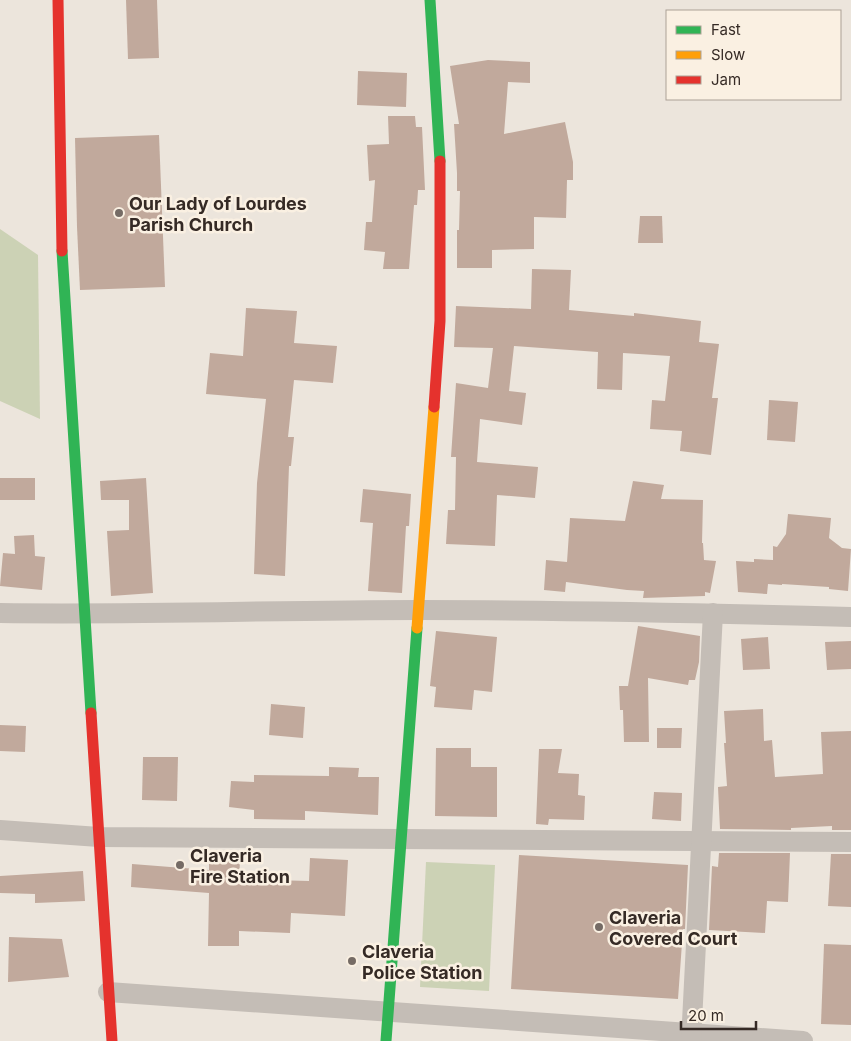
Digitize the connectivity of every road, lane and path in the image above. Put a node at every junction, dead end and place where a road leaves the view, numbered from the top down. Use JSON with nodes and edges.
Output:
{"nodes":[{"id":1,"x":58,"y":0,"type":"edge"},
{"id":2,"x":430,"y":0,"type":"edge"},
{"id":3,"x":419,"y":610,"type":"junction"},
{"id":4,"x":0,"y":613,"type":"edge"},
{"id":5,"x":713,"y":613,"type":"junction"},
{"id":6,"x":85,"y":614,"type":"junction"},
{"id":7,"x":851,"y":617,"type":"edge"},
{"id":8,"x":0,"y":830,"type":"edge"},
{"id":9,"x":99,"y":837,"type":"junction"},
{"id":10,"x":402,"y":839,"type":"junction"},
{"id":11,"x":701,"y":841,"type":"junction"},
{"id":12,"x":851,"y":842,"type":"edge"},
{"id":13,"x":108,"y":992,"type":"junction"},
{"id":14,"x":388,"y":1012,"type":"junction"},
{"id":15,"x":691,"y":1037,"type":"edge"},
{"id":16,"x":112,"y":1041,"type":"edge"},
{"id":17,"x":386,"y":1041,"type":"edge"},
{"id":18,"x":803,"y":1041,"type":"edge"}],
"edges":[{"from":1,"to":6,"type":"street"},
{"from":2,"to":3,"type":"street"},
{"from":3,"to":5,"type":"street"},
{"from":3,"to":6,"type":"street"},
{"from":3,"to":10,"type":"street"},
{"from":4,"to":6,"type":"street"},
{"from":5,"to":7,"type":"street"},
{"from":5,"to":11,"type":"street"},
{"from":6,"to":9,"type":"street"},
{"from":8,"to":9,"type":"street"},
{"from":9,"to":10,"type":"street"},
{"from":9,"to":13,"type":"street"},
{"from":10,"to":11,"type":"street"},
{"from":10,"to":14,"type":"street"},
{"from":11,"to":12,"type":"street"},
{"from":11,"to":15,"type":"street"},
{"from":13,"to":14,"type":"street"},
{"from":13,"to":16,"type":"street"},
{"from":14,"to":15,"type":"street"},
{"from":14,"to":17,"type":"street"},
{"from":15,"to":18,"type":"street"}]}
